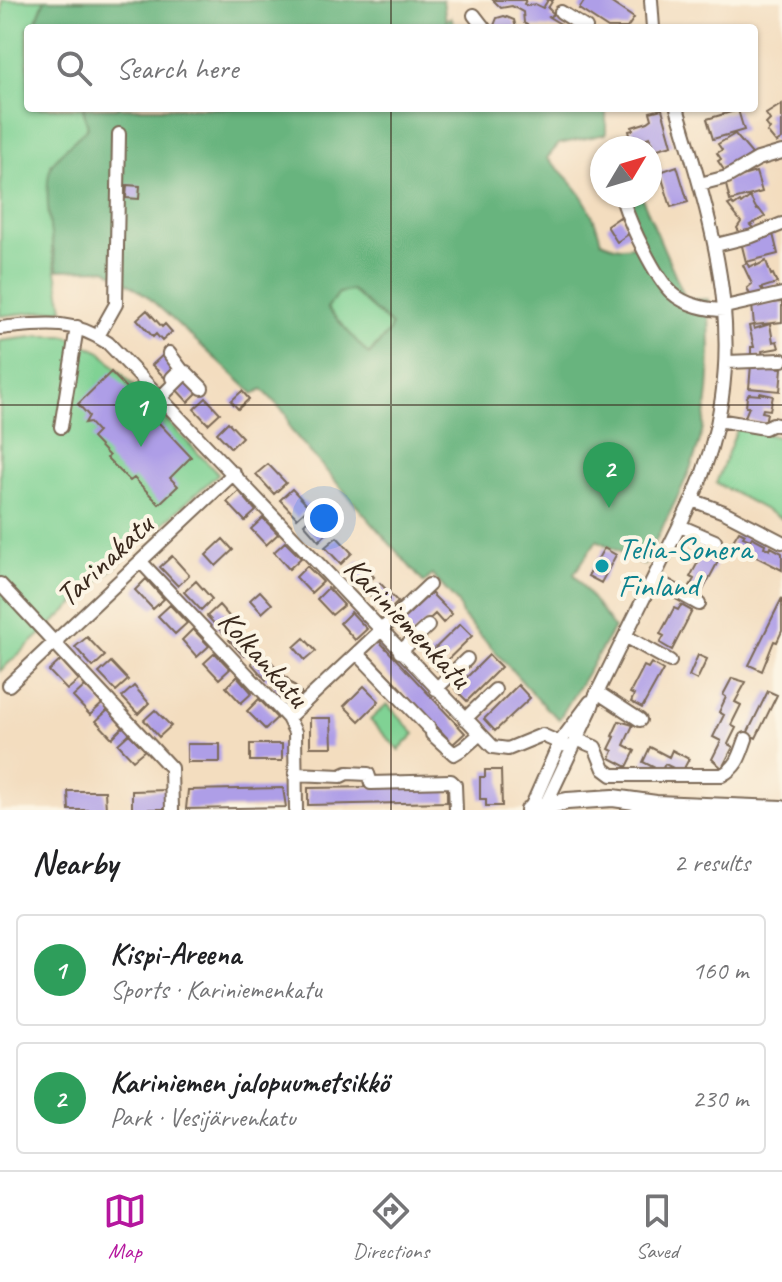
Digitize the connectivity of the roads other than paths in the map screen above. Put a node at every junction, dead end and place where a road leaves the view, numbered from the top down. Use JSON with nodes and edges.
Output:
{"nodes":[{"id":1,"x":651,"y":0,"type":"edge"},
{"id":2,"x":561,"y":12,"type":"dead end"},
{"id":3,"x":474,"y":15,"type":"dead end"},
{"id":4,"x":481,"y":24,"type":"edge"},
{"id":5,"x":580,"y":24,"type":"edge"},
{"id":6,"x":653,"y":24,"type":"edge"},
{"id":7,"x":678,"y":112,"type":"edge"},
{"id":8,"x":119,"y":134,"type":"dead end"},
{"id":9,"x":782,"y":152,"type":"edge"},
{"id":10,"x":700,"y":184,"type":"junction"},
{"id":11,"x":625,"y":208,"type":"edge"},
{"id":12,"x":782,"y":224,"type":"edge"},
{"id":13,"x":716,"y":245,"type":"junction"},
{"id":14,"x":782,"y":294,"type":"edge"},
{"id":15,"x":725,"y":309,"type":"junction"},
{"id":16,"x":77,"y":327,"type":"junction"},
{"id":17,"x":0,"y":328,"type":"edge"},
{"id":18,"x":98,"y":336,"type":"junction"},
{"id":19,"x":169,"y":353,"type":"dead end"},
{"id":20,"x":782,"y":360,"type":"edge"},
{"id":21,"x":727,"y":362,"type":"junction"},
{"id":22,"x":202,"y":388,"type":"dead end"},
{"id":23,"x":159,"y":395,"type":"junction"},
{"id":24,"x":718,"y":420,"type":"junction"},
{"id":25,"x":782,"y":426,"type":"edge"},
{"id":26,"x":61,"y":427,"type":"dead end"},
{"id":27,"x":234,"y":473,"type":"junction"},
{"id":28,"x":692,"y":500,"type":"junction"},
{"id":29,"x":680,"y":526,"type":"junction"},
{"id":30,"x":715,"y":541,"type":"dead end"},
{"id":31,"x":782,"y":542,"type":"edge"},
{"id":32,"x":141,"y":562,"type":"junction"},
{"id":33,"x":654,"y":579,"type":"junction"},
{"id":34,"x":0,"y":584,"type":"edge"},
{"id":35,"x":429,"y":585,"type":"dead end"},
{"id":36,"x":699,"y":604,"type":"dead end"},
{"id":37,"x":428,"y":626,"type":"dead end"},
{"id":38,"x":380,"y":631,"type":"junction"},
{"id":39,"x":625,"y":636,"type":"junction"},
{"id":40,"x":55,"y":640,"type":"junction"},
{"id":41,"x":400,"y":652,"type":"junction"},
{"id":42,"x":357,"y":653,"type":"junction"},
{"id":43,"x":467,"y":659,"type":"dead end"},
{"id":44,"x":670,"y":661,"type":"dead end"},
{"id":45,"x":9,"y":685,"type":"dead end"},
{"id":46,"x":436,"y":689,"type":"junction"},
{"id":47,"x":495,"y":690,"type":"dead end"},
{"id":48,"x":596,"y":695,"type":"junction"},
{"id":49,"x":288,"y":718,"type":"junction"},
{"id":50,"x":465,"y":719,"type":"junction"},
{"id":51,"x":640,"y":720,"type":"dead end"},
{"id":52,"x":480,"y":734,"type":"junction"},
{"id":53,"x":746,"y":739,"type":"dead end"},
{"id":54,"x":569,"y":743,"type":"junction"},
{"id":55,"x":296,"y":774,"type":"junction"},
{"id":56,"x":656,"y":804,"type":"junction"},
{"id":57,"x":535,"y":809,"type":"edge"},
{"id":58,"x":758,"y":809,"type":"edge"},
{"id":59,"x":782,"y":809,"type":"edge"},
{"id":60,"x":172,"y":810,"type":"edge"},
{"id":61,"x":296,"y":810,"type":"edge"},
{"id":62,"x":456,"y":810,"type":"edge"},
{"id":63,"x":622,"y":810,"type":"edge"}],
"edges":[{"from":1,"to":6,"type":"street"},
{"from":2,"to":5,"type":"street"},
{"from":3,"to":4,"type":"street"},
{"from":7,"to":10,"type":"street"},
{"from":8,"to":18,"type":"street"},
{"from":9,"to":10,"type":"street"},
{"from":10,"to":13,"type":"street"},
{"from":11,"to":15,"type":"street"},
{"from":12,"to":13,"type":"street"},
{"from":13,"to":15,"type":"street"},
{"from":14,"to":15,"type":"street"},
{"from":15,"to":21,"type":"street"},
{"from":16,"to":17,"type":"street","name":"Kariniemenkatu"},
{"from":16,"to":18,"type":"street","name":"Kariniemenkatu"},
{"from":16,"to":26,"type":"street"},
{"from":18,"to":23,"type":"street","name":"Kariniemenkatu"},
{"from":19,"to":23,"type":"street"},
{"from":20,"to":21,"type":"street"},
{"from":21,"to":24,"type":"street"},
{"from":22,"to":23,"type":"street"},
{"from":23,"to":27,"type":"street","name":"Kariniemenkatu"},
{"from":24,"to":25,"type":"street"},
{"from":24,"to":28,"type":"street"},
{"from":27,"to":32,"type":"street","name":"Tarinakatu"},
{"from":27,"to":38,"type":"street","name":"Kariniemenkatu"},
{"from":28,"to":29,"type":"street"},
{"from":28,"to":31,"type":"street"},
{"from":29,"to":30,"type":"street"},
{"from":29,"to":33,"type":"street"},
{"from":32,"to":40,"type":"street","name":"Tarinakatu"},
{"from":32,"to":49,"type":"street","name":"Kolkankatu"},
{"from":33,"to":36,"type":"street"},
{"from":33,"to":39,"type":"street"},
{"from":34,"to":40,"type":"street"},
{"from":35,"to":38,"type":"street"},
{"from":37,"to":41,"type":"street"},
{"from":38,"to":41,"type":"street","name":"Kariniemenkatu"},
{"from":38,"to":42,"type":"street"},
{"from":39,"to":44,"type":"street"},
{"from":39,"to":48,"type":"street"},
{"from":40,"to":45,"type":"street","name":"Tarinakatu"},
{"from":40,"to":60,"type":"street"},
{"from":41,"to":46,"type":"street","name":"Kariniemenkatu"},
{"from":42,"to":49,"type":"street"},
{"from":42,"to":52,"type":"street"},
{"from":43,"to":46,"type":"street"},
{"from":46,"to":50,"type":"street","name":"Kariniemenkatu"},
{"from":47,"to":50,"type":"street"},
{"from":48,"to":51,"type":"street"},
{"from":48,"to":54,"type":"street"},
{"from":49,"to":55,"type":"street","name":"Kolkankatu"},
{"from":50,"to":52,"type":"street","name":"Kariniemenkatu"},
{"from":52,"to":54,"type":"street","name":"Kariniemenkatu"},
{"from":53,"to":54,"type":"street"},
{"from":54,"to":57,"type":"street"},
{"from":55,"to":61,"type":"street","name":"Kolkankatu"},
{"from":55,"to":62,"type":"street"},
{"from":56,"to":57,"type":"main road"},
{"from":56,"to":58,"type":"main road"},
{"from":56,"to":63,"type":"main road"},
{"from":58,"to":59,"type":"main road"}]}
